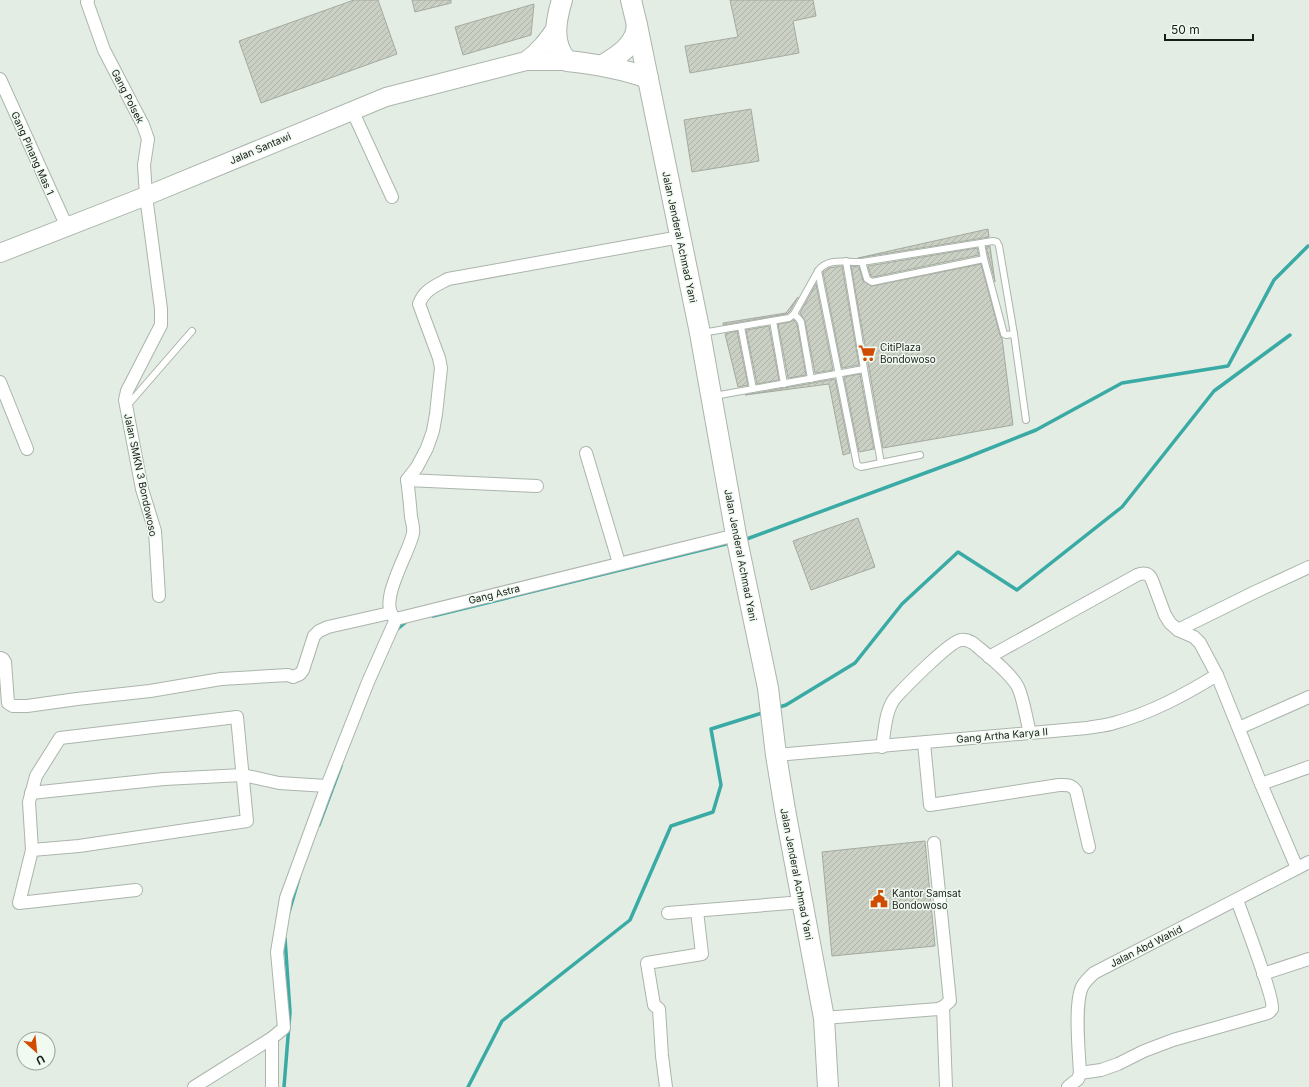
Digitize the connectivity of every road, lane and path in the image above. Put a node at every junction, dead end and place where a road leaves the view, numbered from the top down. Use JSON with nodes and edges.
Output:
{"nodes":[{"id":1,"x":88,"y":0,"type":"edge"},
{"id":2,"x":562,"y":0,"type":"edge"},
{"id":3,"x":631,"y":0,"type":"edge"},
{"id":4,"x":637,"y":25,"type":"junction"},
{"id":5,"x":556,"y":28,"type":"junction"},
{"id":6,"x":567,"y":60,"type":"junction"},
{"id":7,"x":526,"y":61,"type":"junction"},
{"id":8,"x":603,"y":65,"type":"junction"},
{"id":9,"x":648,"y":78,"type":"junction"},
{"id":10,"x":0,"y":79,"type":"edge"},
{"id":11,"x":352,"y":110,"type":"junction"},
{"id":12,"x":146,"y":196,"type":"junction"},
{"id":13,"x":392,"y":196,"type":"dead end"},
{"id":14,"x":67,"y":227,"type":"junction"},
{"id":15,"x":680,"y":237,"type":"junction"},
{"id":16,"x":981,"y":243,"type":"junction"},
{"id":17,"x":0,"y":253,"type":"edge"},
{"id":18,"x":984,"y":259,"type":"junction"},
{"id":19,"x":846,"y":261,"type":"junction"},
{"id":20,"x":862,"y":262,"type":"junction"},
{"id":21,"x":818,"y":271,"type":"junction"},
{"id":22,"x":794,"y":314,"type":"junction"},
{"id":23,"x":773,"y":321,"type":"junction"},
{"id":24,"x":741,"y":327,"type":"junction"},
{"id":25,"x":192,"y":331,"type":"dead end"},
{"id":26,"x":700,"y":333,"type":"junction"},
{"id":27,"x":1014,"y":334,"type":"junction"},
{"id":28,"x":864,"y":369,"type":"junction"},
{"id":29,"x":839,"y":374,"type":"junction"},
{"id":30,"x":811,"y":379,"type":"junction"},
{"id":31,"x":0,"y":382,"type":"edge"},
{"id":32,"x":784,"y":384,"type":"junction"},
{"id":33,"x":753,"y":389,"type":"junction"},
{"id":34,"x":711,"y":396,"type":"junction"},
{"id":35,"x":126,"y":407,"type":"junction"},
{"id":36,"x":1026,"y":420,"type":"dead end"},
{"id":37,"x":27,"y":449,"type":"dead end"},
{"id":38,"x":586,"y":453,"type":"dead end"},
{"id":39,"x":920,"y":455,"type":"dead end"},
{"id":40,"x":881,"y":463,"type":"junction"},
{"id":41,"x":407,"y":480,"type":"junction"},
{"id":42,"x":536,"y":486,"type":"dead end"},
{"id":43,"x":738,"y":542,"type":"junction"},
{"id":44,"x":619,"y":563,"type":"junction"},
{"id":45,"x":1309,"y":567,"type":"edge"},
{"id":46,"x":159,"y":596,"type":"dead end"},
{"id":47,"x":393,"y":616,"type":"junction"},
{"id":48,"x":1178,"y":630,"type":"junction"},
{"id":49,"x":989,"y":657,"type":"junction"},
{"id":50,"x":1,"y":658,"type":"edge"},
{"id":51,"x":1217,"y":676,"type":"junction"},
{"id":52,"x":1309,"y":697,"type":"edge"},
{"id":53,"x":1239,"y":728,"type":"junction"},
{"id":54,"x":1030,"y":732,"type":"junction"},
{"id":55,"x":924,"y":743,"type":"junction"},
{"id":56,"x":882,"y":746,"type":"junction"},
{"id":57,"x":776,"y":755,"type":"junction"},
{"id":58,"x":1309,"y":767,"type":"edge"},
{"id":59,"x":243,"y":775,"type":"junction"},
{"id":60,"x":1261,"y":784,"type":"junction"},
{"id":61,"x":327,"y":786,"type":"junction"},
{"id":62,"x":31,"y":793,"type":"junction"},
{"id":63,"x":934,"y":843,"type":"dead end"},
{"id":64,"x":1089,"y":847,"type":"dead end"},
{"id":65,"x":32,"y":850,"type":"junction"},
{"id":66,"x":1309,"y":862,"type":"edge"},
{"id":67,"x":1296,"y":868,"type":"junction"},
{"id":68,"x":136,"y":890,"type":"dead end"},
{"id":69,"x":1237,"y":900,"type":"junction"},
{"id":70,"x":803,"y":902,"type":"junction"},
{"id":71,"x":697,"y":911,"type":"junction"},
{"id":72,"x":668,"y":913,"type":"dead end"},
{"id":73,"x":1309,"y":959,"type":"edge"},
{"id":74,"x":1263,"y":974,"type":"junction"},
{"id":75,"x":943,"y":1007,"type":"junction"},
{"id":76,"x":824,"y":1018,"type":"junction"},
{"id":77,"x":272,"y":1038,"type":"junction"},
{"id":78,"x":1080,"y":1073,"type":"junction"},
{"id":79,"x":194,"y":1087,"type":"edge"},
{"id":80,"x":272,"y":1087,"type":"edge"},
{"id":81,"x":666,"y":1087,"type":"edge"},
{"id":82,"x":828,"y":1087,"type":"edge"},
{"id":83,"x":946,"y":1087,"type":"edge"},
{"id":84,"x":1068,"y":1087,"type":"edge"}],
"edges":[{"from":1,"to":12,"type":"street","name":"Gang Polsek"},
{"from":2,"to":5,"type":"main road"},
{"from":3,"to":4,"type":"main road","name":"Jalan Jenderal Achmad Yani"},
{"from":4,"to":8,"type":"main road"},
{"from":4,"to":9,"type":"main road","name":"Jalan Jenderal Achmad Yani"},
{"from":5,"to":6,"type":"main road"},
{"from":5,"to":7,"type":"main road","name":"Jalan Santawi"},
{"from":6,"to":7,"type":"main road","name":"Jalan Santawi"},
{"from":6,"to":8,"type":"main road"},
{"from":7,"to":11,"type":"main road","name":"Jalan Santawi"},
{"from":8,"to":9,"type":"main road"},
{"from":9,"to":15,"type":"main road","name":"Jalan Jenderal Achmad Yani"},
{"from":10,"to":14,"type":"street","name":"Gang Pinang Mas 1"},
{"from":11,"to":12,"type":"main road","name":"Jalan Santawi"},
{"from":11,"to":13,"type":"street"},
{"from":12,"to":14,"type":"main road","name":"Jalan Santawi"},
{"from":12,"to":35,"type":"street","name":"Jalan SMKN 3 Bondowoso"},
{"from":14,"to":17,"type":"main road","name":"Jalan Santawi"},
{"from":15,"to":26,"type":"main road","name":"Jalan Jenderal Achmad Yani"},
{"from":15,"to":41,"type":"street"},
{"from":16,"to":18,"type":"lane"},
{"from":16,"to":20,"type":"lane"},
{"from":16,"to":27,"type":"lane"},
{"from":18,"to":20,"type":"lane"},
{"from":18,"to":27,"type":"lane"},
{"from":19,"to":20,"type":"lane"},
{"from":19,"to":21,"type":"lane"},
{"from":19,"to":28,"type":"lane"},
{"from":21,"to":22,"type":"lane"},
{"from":21,"to":29,"type":"lane"},
{"from":22,"to":23,"type":"lane"},
{"from":22,"to":30,"type":"lane"},
{"from":23,"to":24,"type":"lane"},
{"from":23,"to":32,"type":"lane"},
{"from":24,"to":26,"type":"lane"},
{"from":24,"to":33,"type":"lane"},
{"from":25,"to":35,"type":"lane"},
{"from":26,"to":34,"type":"main road","name":"Jalan Jenderal Achmad Yani"},
{"from":27,"to":36,"type":"lane"},
{"from":28,"to":29,"type":"lane"},
{"from":28,"to":40,"type":"lane"},
{"from":29,"to":30,"type":"lane"},
{"from":29,"to":40,"type":"lane"},
{"from":30,"to":32,"type":"lane"},
{"from":31,"to":37,"type":"street"},
{"from":32,"to":33,"type":"lane"},
{"from":33,"to":34,"type":"lane"},
{"from":34,"to":43,"type":"main road","name":"Jalan Jenderal Achmad Yani"},
{"from":35,"to":46,"type":"street","name":"Jalan SMKN 3 Bondowoso"},
{"from":38,"to":44,"type":"street"},
{"from":39,"to":40,"type":"lane"},
{"from":41,"to":42,"type":"street"},
{"from":41,"to":47,"type":"street"},
{"from":43,"to":44,"type":"street","name":"Gang Astra"},
{"from":43,"to":57,"type":"main road","name":"Jalan Jenderal Achmad Yani"},
{"from":44,"to":47,"type":"street","name":"Gang Astra"},
{"from":45,"to":48,"type":"street"},
{"from":47,"to":50,"type":"street","name":"Gang Astra"},
{"from":47,"to":61,"type":"street"},
{"from":48,"to":49,"type":"street"},
{"from":48,"to":51,"type":"street"},
{"from":49,"to":54,"type":"street"},
{"from":49,"to":56,"type":"street"},
{"from":51,"to":53,"type":"street"},
{"from":51,"to":54,"type":"street","name":"Gang Artha Karya II"},
{"from":52,"to":53,"type":"street"},
{"from":53,"to":60,"type":"street"},
{"from":54,"to":55,"type":"street","name":"Gang Artha Karya II"},
{"from":55,"to":56,"type":"street","name":"Gang Artha Karya II"},
{"from":55,"to":64,"type":"street"},
{"from":56,"to":57,"type":"street","name":"Gang Artha Karya II"},
{"from":57,"to":70,"type":"main road","name":"Jalan Jenderal Achmad Yani"},
{"from":58,"to":60,"type":"street"},
{"from":59,"to":61,"type":"street"},
{"from":59,"to":62,"type":"street"},
{"from":59,"to":62,"type":"street"},
{"from":59,"to":65,"type":"street"},
{"from":60,"to":67,"type":"street"},
{"from":61,"to":77,"type":"street"},
{"from":62,"to":65,"type":"street"},
{"from":63,"to":75,"type":"street"},
{"from":65,"to":68,"type":"street"},
{"from":66,"to":67,"type":"street","name":"Jalan Abd Wahid"},
{"from":67,"to":69,"type":"street","name":"Jalan Abd Wahid"},
{"from":69,"to":74,"type":"street"},
{"from":69,"to":78,"type":"street","name":"Jalan Abd Wahid"},
{"from":70,"to":71,"type":"street"},
{"from":70,"to":76,"type":"main road","name":"Jalan Jenderal Achmad Yani"},
{"from":71,"to":72,"type":"street"},
{"from":71,"to":81,"type":"street"},
{"from":73,"to":74,"type":"street"},
{"from":74,"to":78,"type":"street"},
{"from":75,"to":76,"type":"street"},
{"from":75,"to":83,"type":"street"},
{"from":76,"to":82,"type":"main road","name":"Jalan Jenderal Achmad Yani"},
{"from":77,"to":79,"type":"street"},
{"from":77,"to":80,"type":"street"},
{"from":78,"to":84,"type":"street"}]}
